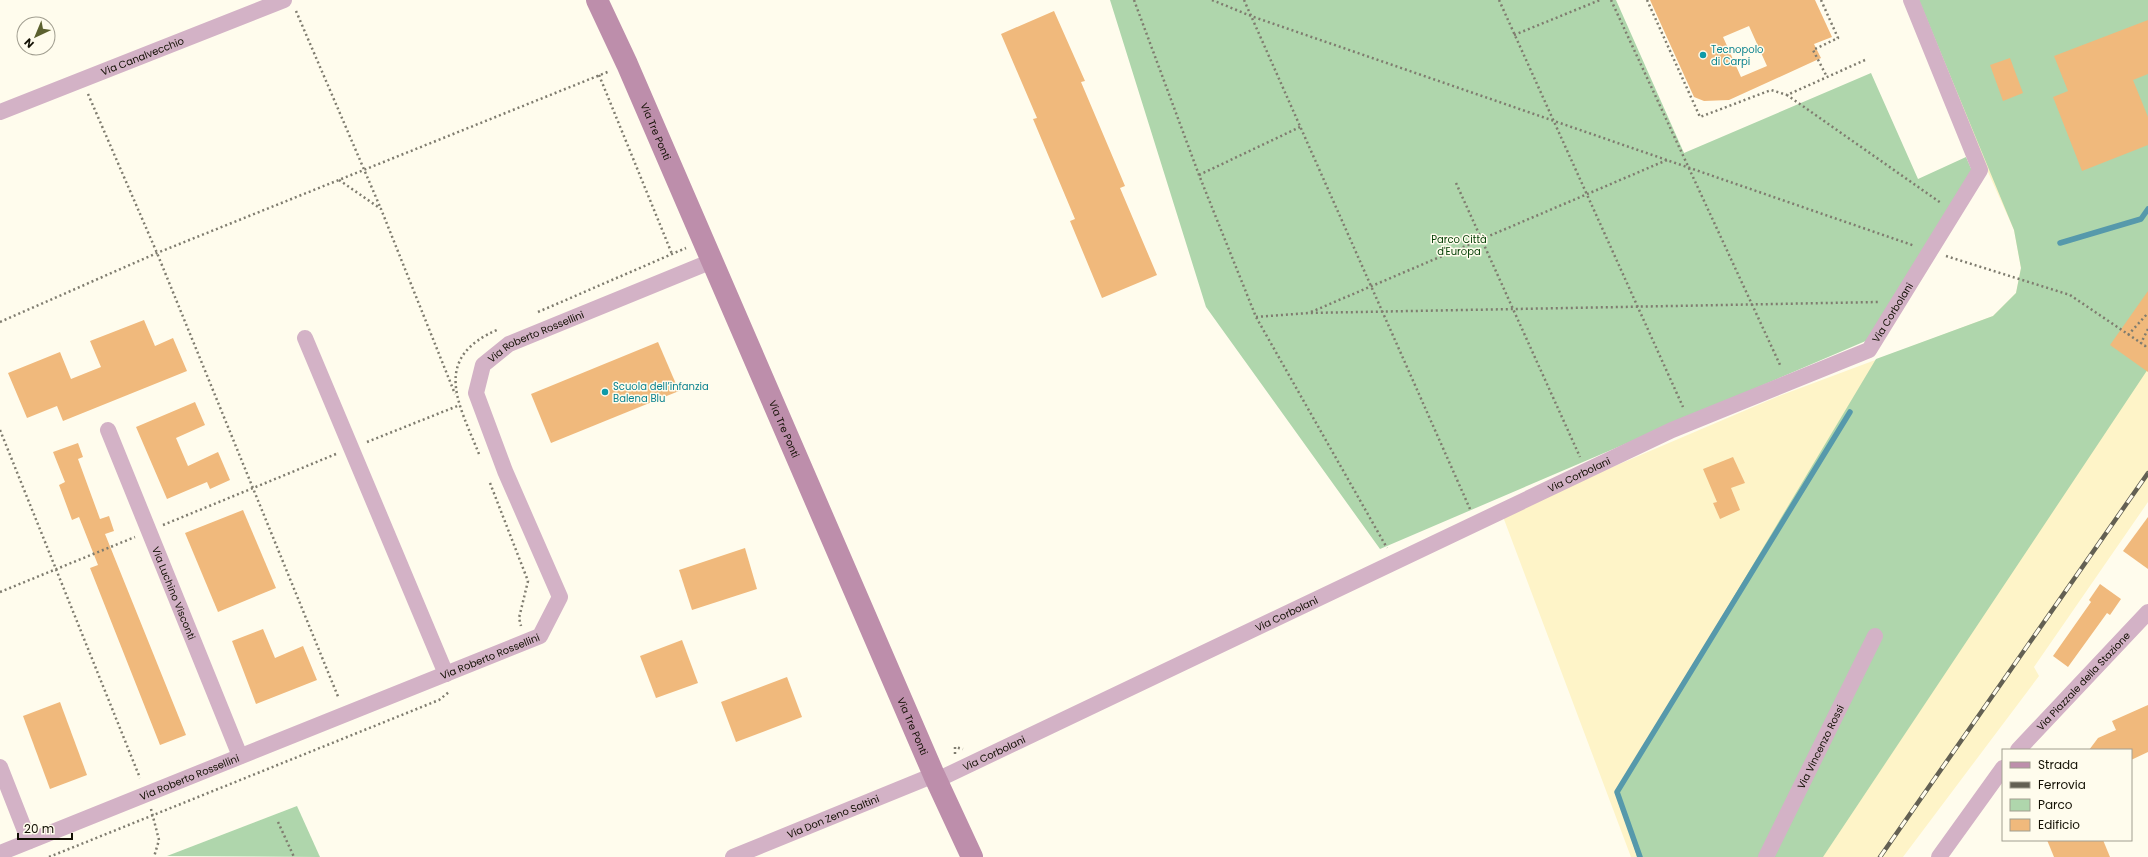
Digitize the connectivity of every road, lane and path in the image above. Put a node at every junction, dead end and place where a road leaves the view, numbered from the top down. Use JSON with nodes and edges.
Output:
{"nodes":[{"id":1,"x":597,"y":0,"type":"edge"},
{"id":2,"x":1134,"y":0,"type":"edge"},
{"id":3,"x":1212,"y":0,"type":"edge"},
{"id":4,"x":1244,"y":0,"type":"edge"},
{"id":5,"x":1499,"y":0,"type":"edge"},
{"id":6,"x":1600,"y":0,"type":"edge"},
{"id":7,"x":1611,"y":0,"type":"edge"},
{"id":8,"x":1647,"y":0,"type":"edge"},
{"id":9,"x":1821,"y":0,"type":"edge"},
{"id":10,"x":1911,"y":0,"type":"edge"},
{"id":11,"x":289,"y":4,"type":"edge"},
{"id":12,"x":1251,"y":16,"type":"junction"},
{"id":13,"x":1514,"y":35,"type":"junction"},
{"id":14,"x":1865,"y":60,"type":"dead end"},
{"id":15,"x":627,"y":64,"type":"junction"},
{"id":16,"x":599,"y":75,"type":"junction"},
{"id":17,"x":1827,"y":77,"type":"junction"},
{"id":18,"x":82,"y":80,"type":"junction"},
{"id":19,"x":1787,"y":95,"type":"junction"},
{"id":20,"x":0,"y":112,"type":"edge"},
{"id":21,"x":1555,"y":121,"type":"junction"},
{"id":22,"x":1300,"y":127,"type":"junction"},
{"id":23,"x":1667,"y":160,"type":"junction"},
{"id":24,"x":1688,"y":167,"type":"junction"},
{"id":25,"x":364,"y":169,"type":"junction"},
{"id":26,"x":1198,"y":175,"type":"junction"},
{"id":27,"x":338,"y":180,"type":"junction"},
{"id":28,"x":1456,"y":183,"type":"dead end"},
{"id":29,"x":1588,"y":194,"type":"junction"},
{"id":30,"x":382,"y":209,"type":"junction"},
{"id":31,"x":1954,"y":212,"type":"junction"},
{"id":32,"x":1482,"y":239,"type":"junction"},
{"id":33,"x":1931,"y":251,"type":"junction"},
{"id":34,"x":157,"y":253,"type":"junction"},
{"id":35,"x":672,"y":254,"type":"dead end"},
{"id":36,"x":712,"y":261,"type":"junction"},
{"id":37,"x":1371,"y":285,"type":"junction"},
{"id":38,"x":1899,"y":302,"type":"junction"},
{"id":39,"x":1753,"y":305,"type":"junction"},
{"id":40,"x":1638,"y":307,"type":"junction"},
{"id":41,"x":1514,"y":309,"type":"junction"},
{"id":42,"x":1383,"y":312,"type":"junction"},
{"id":43,"x":1308,"y":313,"type":"junction"},
{"id":44,"x":2148,"y":314,"type":"edge"},
{"id":45,"x":1256,"y":317,"type":"junction"},
{"id":46,"x":0,"y":322,"type":"edge"},
{"id":47,"x":2148,"y":329,"type":"edge"},
{"id":48,"x":2128,"y":335,"type":"junction"},
{"id":49,"x":305,"y":338,"type":"dead end"},
{"id":50,"x":2141,"y":343,"type":"junction"},
{"id":51,"x":2148,"y":343,"type":"edge"},
{"id":52,"x":2147,"y":347,"type":"edge"},
{"id":53,"x":1783,"y":372,"type":"dead end"},
{"id":54,"x":457,"y":398,"type":"dead end"},
{"id":55,"x":1685,"y":411,"type":"dead end"},
{"id":56,"x":0,"y":430,"type":"edge"},
{"id":57,"x":108,"y":430,"type":"dead end"},
{"id":58,"x":1580,"y":457,"type":"dead end"},
{"id":59,"x":1470,"y":510,"type":"dead end"},
{"id":60,"x":1388,"y":549,"type":"dead end"},
{"id":61,"x":56,"y":570,"type":"junction"},
{"id":62,"x":0,"y":592,"type":"edge"},
{"id":63,"x":2148,"y":612,"type":"edge"},
{"id":64,"x":1875,"y":636,"type":"dead end"},
{"id":65,"x":446,"y":674,"type":"junction"},
{"id":66,"x":346,"y":714,"type":"junction"},
{"id":67,"x":2019,"y":749,"type":"edge"},
{"id":68,"x":240,"y":756,"type":"junction"},
{"id":69,"x":0,"y":766,"type":"edge"},
{"id":70,"x":2002,"y":769,"type":"edge"},
{"id":71,"x":935,"y":777,"type":"junction"},
{"id":72,"x":146,"y":794,"type":"junction"},
{"id":73,"x":278,"y":822,"type":"dead end"},
{"id":74,"x":29,"y":841,"type":"junction"},
{"id":75,"x":0,"y":853,"type":"edge"},
{"id":76,"x":154,"y":857,"type":"edge"},
{"id":77,"x":294,"y":857,"type":"edge"},
{"id":78,"x":733,"y":857,"type":"edge"},
{"id":79,"x":972,"y":857,"type":"edge"},
{"id":80,"x":1766,"y":857,"type":"edge"},
{"id":81,"x":1939,"y":857,"type":"edge"}],
"edges":[{"from":1,"to":15,"type":"street","name":"Via Tre Ponti"},
{"from":2,"to":26,"type":"path"},
{"from":3,"to":12,"type":"path"},
{"from":4,"to":12,"type":"path"},
{"from":5,"to":13,"type":"path"},
{"from":6,"to":13,"type":"path"},
{"from":7,"to":24,"type":"path"},
{"from":8,"to":19,"type":"path"},
{"from":9,"to":17,"type":"path"},
{"from":10,"to":31,"type":"street","name":"Via Corbolani"},
{"from":11,"to":18,"type":"street","name":"Via Canalvecchio"},
{"from":11,"to":25,"type":"path"},
{"from":12,"to":21,"type":"path"},
{"from":12,"to":22,"type":"path"},
{"from":13,"to":21,"type":"path"},
{"from":14,"to":17,"type":"path"},
{"from":15,"to":16,"type":"path"},
{"from":15,"to":36,"type":"street","name":"Via Tre Ponti"},
{"from":16,"to":25,"type":"path"},
{"from":16,"to":35,"type":"path"},
{"from":17,"to":19,"type":"path"},
{"from":18,"to":20,"type":"street","name":"Via Canalvecchio"},
{"from":18,"to":34,"type":"path"},
{"from":19,"to":31,"type":"path"},
{"from":21,"to":23,"type":"path"},
{"from":21,"to":29,"type":"path"},
{"from":22,"to":26,"type":"path"},
{"from":22,"to":37,"type":"path"},
{"from":23,"to":24,"type":"path"},
{"from":23,"to":29,"type":"path"},
{"from":24,"to":33,"type":"path"},
{"from":24,"to":39,"type":"path"},
{"from":25,"to":27,"type":"path"},
{"from":25,"to":30,"type":"path"},
{"from":26,"to":45,"type":"path"},
{"from":27,"to":30,"type":"path"},
{"from":27,"to":34,"type":"path"},
{"from":28,"to":32,"type":"path"},
{"from":29,"to":32,"type":"path"},
{"from":29,"to":40,"type":"path"},
{"from":30,"to":54,"type":"path"},
{"from":31,"to":33,"type":"street","name":"Via Corbolani"},
{"from":32,"to":37,"type":"path"},
{"from":32,"to":41,"type":"path"},
{"from":33,"to":38,"type":"street","name":"Via Corbolani"},
{"from":33,"to":48,"type":"path"},
{"from":34,"to":46,"type":"path"},
{"from":34,"to":66,"type":"path"},
{"from":36,"to":65,"type":"street","name":"Via Roberto Rossellini"},
{"from":36,"to":71,"type":"street","name":"Via Tre Ponti"},
{"from":37,"to":42,"type":"path"},
{"from":37,"to":43,"type":"path"},
{"from":38,"to":39,"type":"path"},
{"from":38,"to":71,"type":"street","name":"Via Corbolani"},
{"from":39,"to":40,"type":"path"},
{"from":39,"to":53,"type":"path"},
{"from":40,"to":41,"type":"path"},
{"from":40,"to":55,"type":"path"},
{"from":41,"to":42,"type":"path"},
{"from":41,"to":58,"type":"path"},
{"from":42,"to":43,"type":"path"},
{"from":42,"to":59,"type":"path"},
{"from":43,"to":45,"type":"path"},
{"from":44,"to":48,"type":"path"},
{"from":45,"to":60,"type":"path"},
{"from":47,"to":50,"type":"path"},
{"from":48,"to":50,"type":"path"},
{"from":49,"to":65,"type":"street"},
{"from":50,"to":52,"type":"path"},
{"from":51,"to":52,"type":"path"},
{"from":56,"to":61,"type":"path"},
{"from":57,"to":68,"type":"street","name":"Via Luchino Visconti"},
{"from":61,"to":62,"type":"path"},
{"from":61,"to":72,"type":"path"},
{"from":63,"to":67,"type":"street","name":"Via Piazzale della Stazione"},
{"from":64,"to":80,"type":"street","name":"Via Vincenzo Rossi"},
{"from":65,"to":66,"type":"street","name":"Via Roberto Rossellini"},
{"from":66,"to":68,"type":"street","name":"Via Roberto Rossellini"},
{"from":68,"to":72,"type":"street","name":"Via Roberto Rossellini"},
{"from":69,"to":74,"type":"street"},
{"from":70,"to":81,"type":"street"},
{"from":71,"to":78,"type":"street","name":"Via Don Zeno Saltini"},
{"from":71,"to":79,"type":"street","name":"Via Tre Ponti"},
{"from":72,"to":74,"type":"street","name":"Via Roberto Rossellini"},
{"from":72,"to":76,"type":"path"},
{"from":73,"to":77,"type":"path"},
{"from":74,"to":75,"type":"street","name":"Via Roberto Rossellini"}]}
